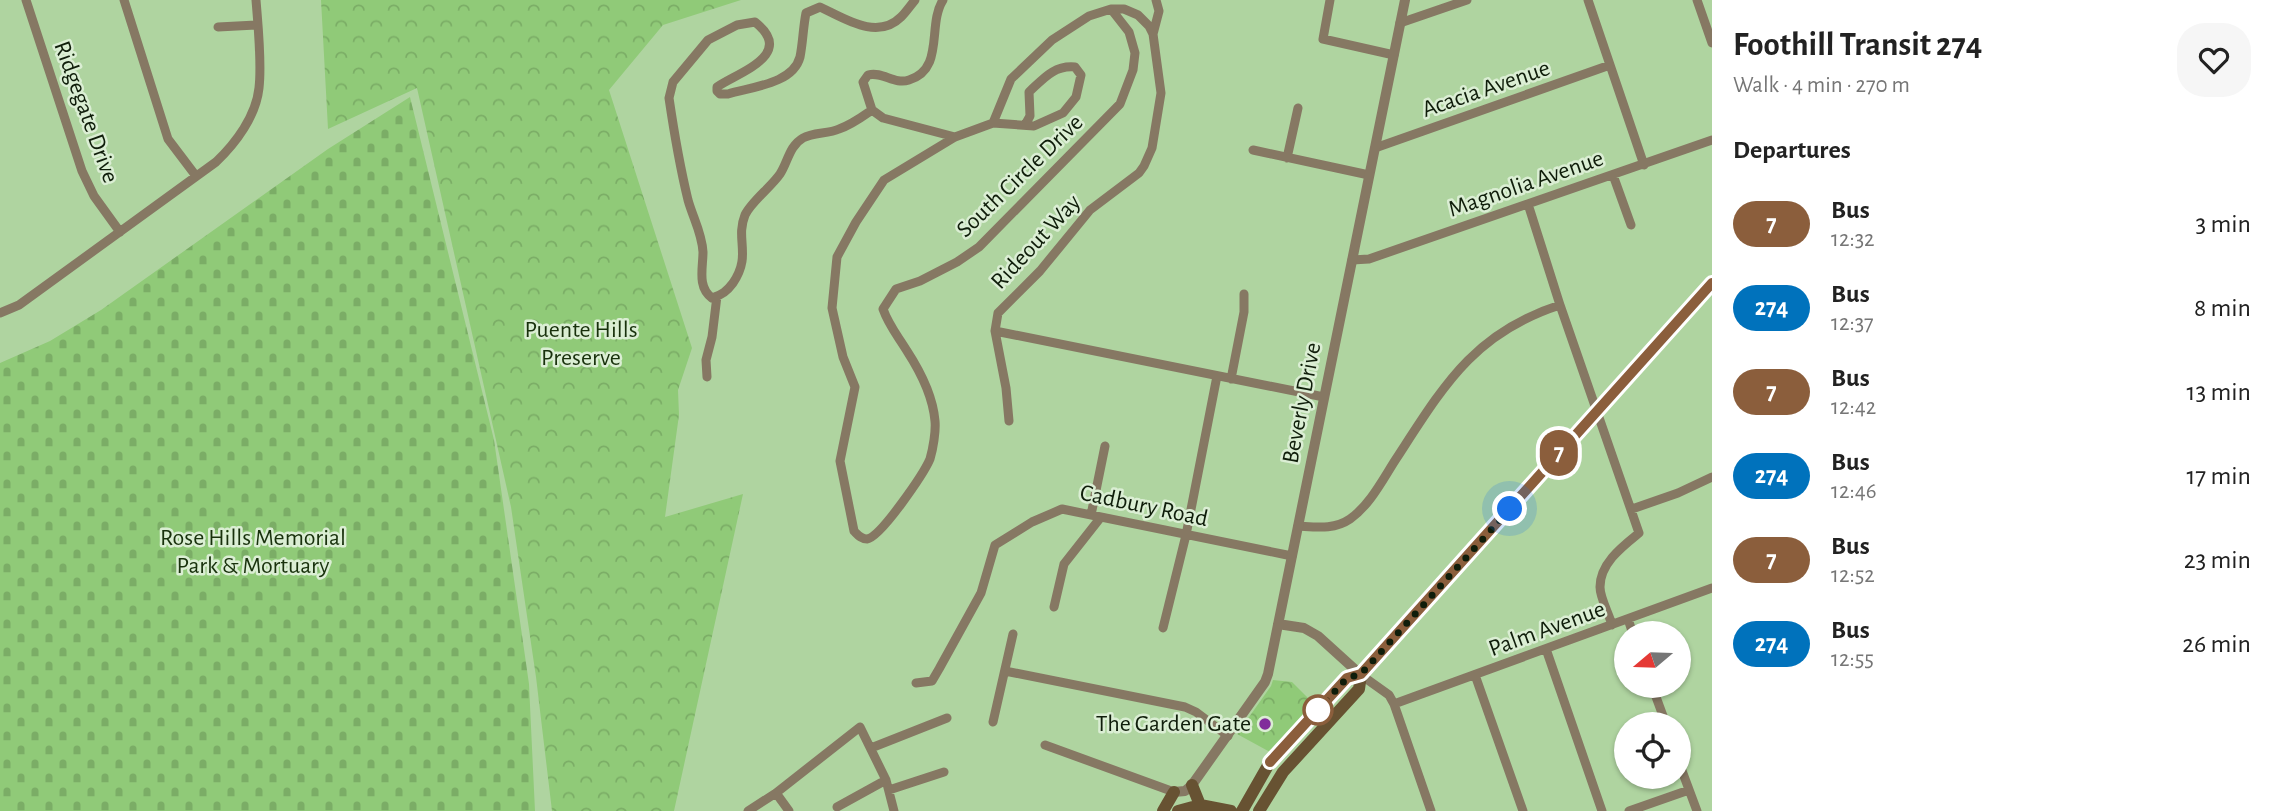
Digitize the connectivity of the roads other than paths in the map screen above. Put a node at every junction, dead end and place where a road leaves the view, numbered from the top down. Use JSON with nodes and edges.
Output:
{"nodes":[{"id":1,"x":26,"y":0,"type":"edge"},
{"id":2,"x":124,"y":0,"type":"edge"},
{"id":3,"x":256,"y":0,"type":"edge"},
{"id":4,"x":915,"y":0,"type":"edge"},
{"id":5,"x":943,"y":0,"type":"edge"},
{"id":6,"x":1156,"y":0,"type":"edge"},
{"id":7,"x":1330,"y":0,"type":"edge"},
{"id":8,"x":1405,"y":0,"type":"edge"},
{"id":9,"x":1467,"y":0,"type":"edge"},
{"id":10,"x":1588,"y":0,"type":"edge"},
{"id":11,"x":1697,"y":0,"type":"edge"},
{"id":12,"x":1111,"y":9,"type":"junction"},
{"id":13,"x":1400,"y":23,"type":"junction"},
{"id":14,"x":257,"y":25,"type":"junction"},
{"id":15,"x":218,"y":27,"type":"dead end"},
{"id":16,"x":1153,"y":34,"type":"junction"},
{"id":17,"x":1712,"y":43,"type":"edge"},
{"id":18,"x":1394,"y":55,"type":"junction"},
{"id":19,"x":1610,"y":65,"type":"junction"},
{"id":20,"x":1297,"y":108,"type":"dead end"},
{"id":21,"x":872,"y":110,"type":"junction"},
{"id":22,"x":993,"y":123,"type":"junction"},
{"id":23,"x":1025,"y":125,"type":"junction"},
{"id":24,"x":955,"y":137,"type":"junction"},
{"id":25,"x":1712,"y":140,"type":"edge"},
{"id":26,"x":1375,"y":148,"type":"junction"},
{"id":27,"x":1253,"y":150,"type":"dead end"},
{"id":28,"x":1287,"y":158,"type":"junction"},
{"id":29,"x":1644,"y":165,"type":"junction"},
{"id":30,"x":1369,"y":175,"type":"junction"},
{"id":31,"x":1613,"y":175,"type":"junction"},
{"id":32,"x":196,"y":176,"type":"junction"},
{"id":33,"x":1528,"y":204,"type":"junction"},
{"id":34,"x":1631,"y":225,"type":"dead end"},
{"id":35,"x":120,"y":232,"type":"junction"},
{"id":36,"x":1352,"y":260,"type":"junction"},
{"id":37,"x":1712,"y":283,"type":"edge"},
{"id":38,"x":1244,"y":293,"type":"dead end"},
{"id":39,"x":717,"y":296,"type":"junction"},
{"id":40,"x":1560,"y":305,"type":"junction"},
{"id":41,"x":0,"y":313,"type":"edge"},
{"id":42,"x":995,"y":331,"type":"junction"},
{"id":43,"x":1217,"y":376,"type":"junction"},
{"id":44,"x":707,"y":377,"type":"dead end"},
{"id":45,"x":1231,"y":379,"type":"junction"},
{"id":46,"x":1324,"y":397,"type":"junction"},
{"id":47,"x":1597,"y":411,"type":"junction"},
{"id":48,"x":1009,"y":421,"type":"dead end"},
{"id":49,"x":1105,"y":446,"type":"dead end"},
{"id":50,"x":1712,"y":477,"type":"edge"},
{"id":51,"x":1632,"y":509,"type":"junction"},
{"id":52,"x":1091,"y":515,"type":"junction"},
{"id":53,"x":1101,"y":517,"type":"junction"},
{"id":54,"x":1298,"y":526,"type":"junction"},
{"id":55,"x":1186,"y":535,"type":"junction"},
{"id":56,"x":1292,"y":556,"type":"junction"},
{"id":57,"x":1712,"y":588,"type":"edge"},
{"id":58,"x":1054,"y":607,"type":"dead end"},
{"id":59,"x":1628,"y":619,"type":"joint"},
{"id":60,"x":1278,"y":624,"type":"junction"},
{"id":61,"x":1612,"y":625,"type":"junction"},
{"id":62,"x":1163,"y":628,"type":"dead end"},
{"id":63,"x":1013,"y":634,"type":"dead end"},
{"id":64,"x":1546,"y":649,"type":"junction"},
{"id":65,"x":1005,"y":671,"type":"junction"},
{"id":66,"x":1361,"y":674,"type":"junction"},
{"id":67,"x":1475,"y":675,"type":"junction"},
{"id":68,"x":916,"y":683,"type":"dead end"},
{"id":69,"x":1394,"y":704,"type":"junction"},
{"id":70,"x":947,"y":718,"type":"dead end"},
{"id":71,"x":993,"y":722,"type":"dead end"},
{"id":72,"x":1228,"y":736,"type":"junction"},
{"id":73,"x":1045,"y":745,"type":"dead end"},
{"id":74,"x":871,"y":748,"type":"junction"},
{"id":75,"x":944,"y":772,"type":"dead end"},
{"id":76,"x":887,"y":785,"type":"junction"},
{"id":77,"x":1184,"y":789,"type":"junction"},
{"id":78,"x":1689,"y":790,"type":"joint"},
{"id":79,"x":776,"y":793,"type":"junction"},
{"id":80,"x":1200,"y":805,"type":"junction"},
{"id":81,"x":838,"y":807,"type":"dead end"},
{"id":82,"x":748,"y":811,"type":"edge"},
{"id":83,"x":789,"y":811,"type":"edge"},
{"id":84,"x":894,"y":811,"type":"edge"},
{"id":85,"x":1163,"y":811,"type":"edge"},
{"id":86,"x":1178,"y":811,"type":"edge"},
{"id":87,"x":1231,"y":811,"type":"edge"},
{"id":88,"x":1242,"y":811,"type":"edge"},
{"id":89,"x":1259,"y":811,"type":"edge"},
{"id":90,"x":1431,"y":811,"type":"edge"},
{"id":91,"x":1523,"y":811,"type":"edge"},
{"id":92,"x":1602,"y":811,"type":"edge"},
{"id":93,"x":1629,"y":811,"type":"edge"},
{"id":94,"x":1697,"y":811,"type":"edge"}],
"edges":[{"from":1,"to":35,"type":"street","name":"Ridgegate Drive"},
{"from":2,"to":32,"type":"street"},
{"from":3,"to":14,"type":"street"},
{"from":4,"to":39,"type":"street"},
{"from":5,"to":21,"type":"street"},
{"from":6,"to":16,"type":"street","name":"Rideout Way"},
{"from":7,"to":18,"type":"street"},
{"from":8,"to":13,"type":"street","name":"Beverly Drive"},
{"from":9,"to":13,"type":"street"},
{"from":10,"to":19,"type":"street"},
{"from":11,"to":17,"type":"street"},
{"from":12,"to":16,"type":"street"},
{"from":12,"to":22,"type":"street"},
{"from":12,"to":24,"type":"street","name":"South Circle Drive"},
{"from":13,"to":18,"type":"street","name":"Beverly Drive"},
{"from":14,"to":15,"type":"street"},
{"from":14,"to":32,"type":"street"},
{"from":16,"to":42,"type":"street","name":"Rideout Way"},
{"from":18,"to":26,"type":"street","name":"Beverly Drive"},
{"from":19,"to":26,"type":"street","name":"Acacia Avenue"},
{"from":19,"to":29,"type":"street"},
{"from":20,"to":28,"type":"street"},
{"from":21,"to":24,"type":"street"},
{"from":21,"to":39,"type":"street"},
{"from":22,"to":23,"type":"street"},
{"from":22,"to":24,"type":"street"},
{"from":23,"to":23,"type":"street"},
{"from":25,"to":29,"type":"street","name":"Magnolia Avenue"},
{"from":26,"to":30,"type":"street","name":"Beverly Drive"},
{"from":27,"to":28,"type":"street"},
{"from":28,"to":30,"type":"street"},
{"from":29,"to":31,"type":"street","name":"Magnolia Avenue"},
{"from":30,"to":36,"type":"street","name":"Beverly Drive"},
{"from":31,"to":33,"type":"street","name":"Magnolia Avenue"},
{"from":31,"to":34,"type":"street"},
{"from":32,"to":35,"type":"street"},
{"from":33,"to":36,"type":"street","name":"Magnolia Avenue"},
{"from":33,"to":40,"type":"street"},
{"from":35,"to":41,"type":"street"},
{"from":36,"to":46,"type":"street","name":"Beverly Drive"},
{"from":37,"to":47,"type":"main road"},
{"from":38,"to":45,"type":"street"},
{"from":39,"to":44,"type":"street"},
{"from":40,"to":47,"type":"street"},
{"from":40,"to":54,"type":"street"},
{"from":42,"to":43,"type":"street"},
{"from":42,"to":48,"type":"street"},
{"from":43,"to":45,"type":"street"},
{"from":43,"to":55,"type":"street"},
{"from":45,"to":46,"type":"street"},
{"from":46,"to":54,"type":"street","name":"Beverly Drive"},
{"from":47,"to":51,"type":"street"},
{"from":47,"to":66,"type":"main road"},
{"from":49,"to":52,"type":"street"},
{"from":50,"to":51,"type":"street"},
{"from":51,"to":61,"type":"street"},
{"from":52,"to":53,"type":"street","name":"Cadbury Road"},
{"from":52,"to":68,"type":"street","name":"Cadbury Road"},
{"from":53,"to":55,"type":"street","name":"Cadbury Road"},
{"from":53,"to":58,"type":"street"},
{"from":54,"to":56,"type":"street","name":"Beverly Drive"},
{"from":55,"to":56,"type":"street","name":"Cadbury Road"},
{"from":55,"to":62,"type":"street"},
{"from":56,"to":60,"type":"street","name":"Beverly Drive"},
{"from":57,"to":59,"type":"street","name":"Palm Avenue"},
{"from":59,"to":61,"type":"street","name":"Palm Avenue"},
{"from":60,"to":66,"type":"street"},
{"from":60,"to":72,"type":"street","name":"Beverly Drive"},
{"from":61,"to":64,"type":"street","name":"Palm Avenue"},
{"from":63,"to":65,"type":"street"},
{"from":64,"to":67,"type":"street","name":"Palm Avenue"},
{"from":64,"to":92,"type":"street"},
{"from":65,"to":71,"type":"street"},
{"from":65,"to":72,"type":"street"},
{"from":66,"to":69,"type":"street"},
{"from":66,"to":88,"type":"main road"},
{"from":66,"to":89,"type":"main road"},
{"from":67,"to":69,"type":"street","name":"Palm Avenue"},
{"from":67,"to":91,"type":"street"},
{"from":69,"to":90,"type":"street"},
{"from":70,"to":74,"type":"street"},
{"from":72,"to":77,"type":"street","name":"Beverly Drive"},
{"from":73,"to":77,"type":"street"},
{"from":74,"to":76,"type":"street"},
{"from":74,"to":79,"type":"street"},
{"from":75,"to":76,"type":"street"},
{"from":76,"to":81,"type":"street"},
{"from":76,"to":84,"type":"street"},
{"from":77,"to":80,"type":"main road"},
{"from":77,"to":85,"type":"main road"},
{"from":78,"to":93,"type":"street"},
{"from":78,"to":94,"type":"street"},
{"from":79,"to":82,"type":"street"},
{"from":79,"to":83,"type":"street"},
{"from":80,"to":86,"type":"main road"},
{"from":80,"to":87,"type":"main road"}]}
